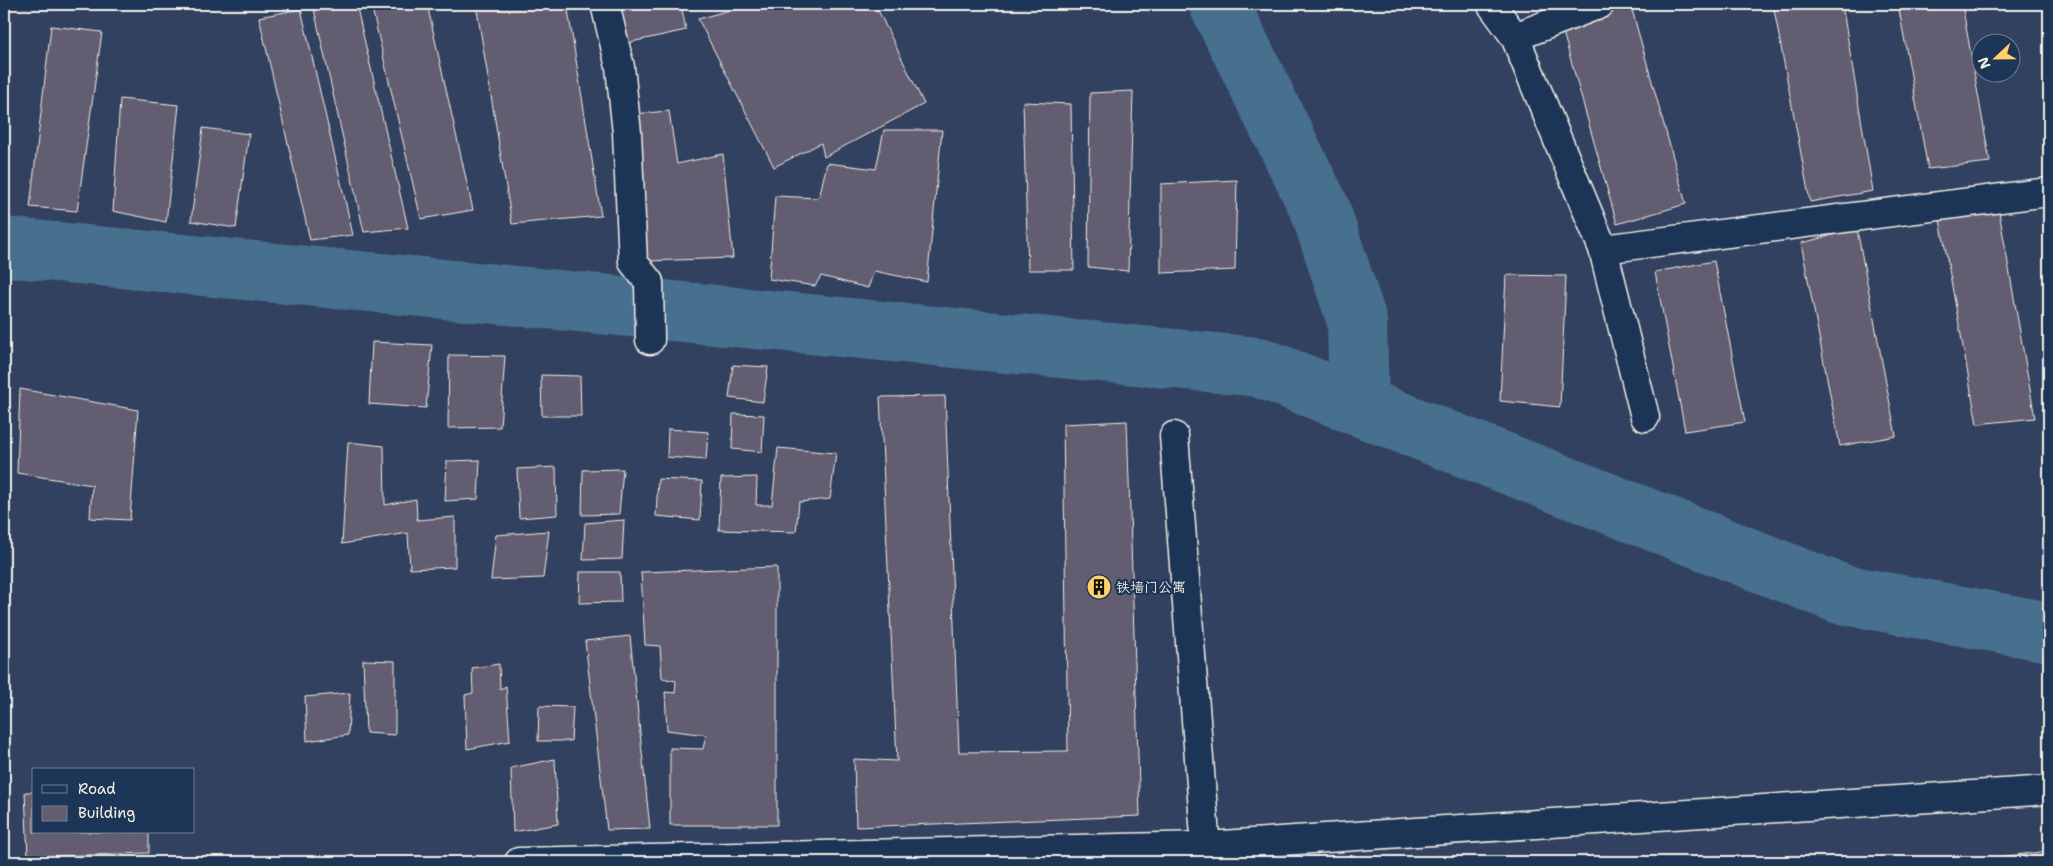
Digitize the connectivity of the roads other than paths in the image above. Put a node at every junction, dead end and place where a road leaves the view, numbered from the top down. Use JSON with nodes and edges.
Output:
{"nodes":[{"id":1,"x":605,"y":4,"type":"edge"},
{"id":2,"x":1491,"y":4,"type":"edge"},
{"id":3,"x":1600,"y":4,"type":"edge"},
{"id":4,"x":1515,"y":37,"type":"junction"},
{"id":5,"x":2049,"y":192,"type":"edge"},
{"id":6,"x":1603,"y":249,"type":"junction"},
{"id":7,"x":650,"y":340,"type":"dead end"},
{"id":8,"x":1645,"y":417,"type":"dead end"},
{"id":9,"x":1174,"y":436,"type":"dead end"},
{"id":10,"x":2049,"y":790,"type":"edge"},
{"id":11,"x":1207,"y":854,"type":"edge"},
{"id":12,"x":519,"y":862,"type":"edge"}],
"edges":[{"from":1,"to":7,"type":"street"},
{"from":2,"to":4,"type":"street"},
{"from":3,"to":4,"type":"street"},
{"from":4,"to":6,"type":"street"},
{"from":5,"to":6,"type":"street"},
{"from":6,"to":8,"type":"street"},
{"from":9,"to":11,"type":"street"},
{"from":10,"to":11,"type":"street"},
{"from":11,"to":12,"type":"street"}]}
